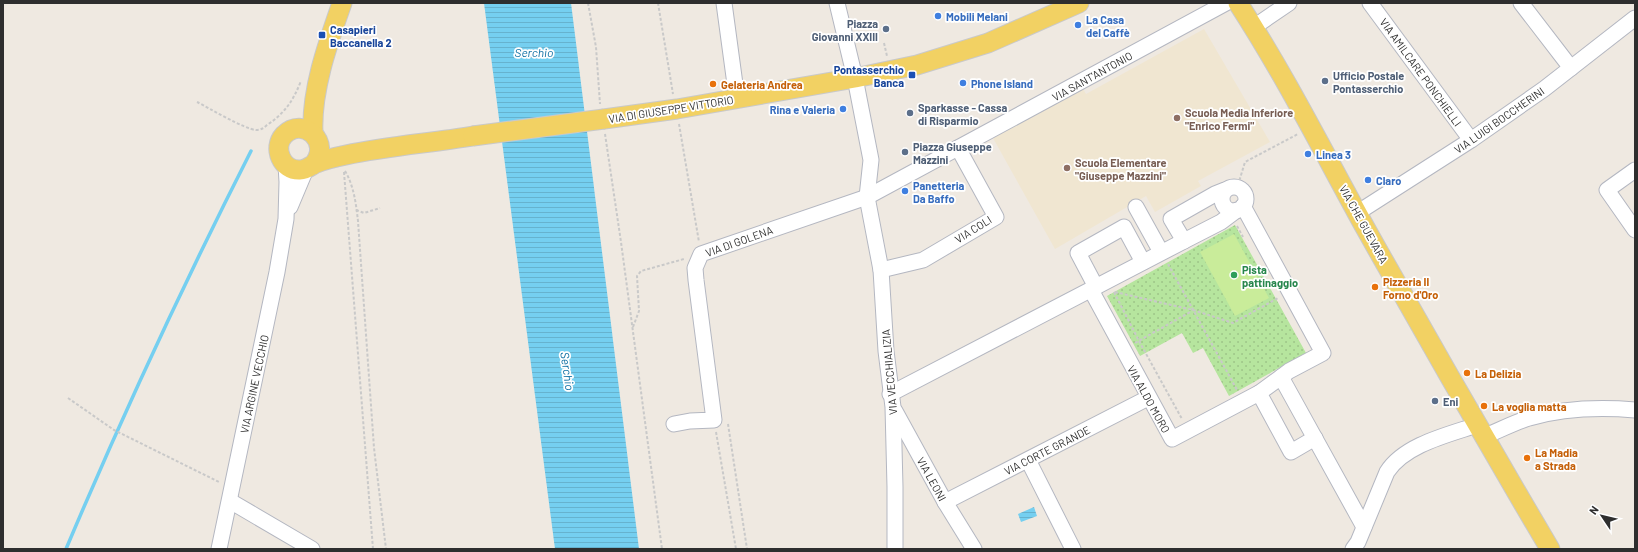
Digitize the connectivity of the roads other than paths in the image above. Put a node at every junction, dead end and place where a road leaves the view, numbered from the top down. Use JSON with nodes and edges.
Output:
{"nodes":[{"id":1,"x":342,"y":3,"type":"edge"},
{"id":2,"x":724,"y":3,"type":"edge"},
{"id":3,"x":837,"y":3,"type":"edge"},
{"id":4,"x":1080,"y":3,"type":"edge"},
{"id":5,"x":1226,"y":3,"type":"edge"},
{"id":6,"x":1238,"y":3,"type":"edge"},
{"id":7,"x":1289,"y":3,"type":"edge"},
{"id":8,"x":1370,"y":3,"type":"edge"},
{"id":9,"x":1521,"y":3,"type":"edge"},
{"id":10,"x":1635,"y":18,"type":"edge"},
{"id":11,"x":1254,"y":27,"type":"junction"},
{"id":12,"x":1571,"y":68,"type":"junction"},
{"id":13,"x":855,"y":78,"type":"junction"},
{"id":14,"x":738,"y":99,"type":"junction"},
{"id":15,"x":314,"y":101,"type":"junction"},
{"id":16,"x":294,"y":129,"type":"junction"},
{"id":17,"x":316,"y":138,"type":"junction"},
{"id":18,"x":1471,"y":140,"type":"junction"},
{"id":19,"x":958,"y":148,"type":"junction"},
{"id":20,"x":345,"y":162,"type":"junction"},
{"id":21,"x":286,"y":165,"type":"junction"},
{"id":22,"x":310,"y":167,"type":"junction"},
{"id":23,"x":1635,"y":170,"type":"edge"},
{"id":24,"x":1231,"y":189,"type":"junction"},
{"id":25,"x":867,"y":197,"type":"junction"},
{"id":26,"x":1136,"y":206,"type":"dead end"},
{"id":27,"x":1240,"y":208,"type":"junction"},
{"id":28,"x":1357,"y":213,"type":"junction"},
{"id":29,"x":286,"y":219,"type":"junction"},
{"id":30,"x":1635,"y":230,"type":"edge"},
{"id":31,"x":1184,"y":241,"type":"junction"},
{"id":32,"x":1161,"y":252,"type":"junction"},
{"id":33,"x":1142,"y":262,"type":"junction"},
{"id":34,"x":881,"y":270,"type":"junction"},
{"id":35,"x":1094,"y":289,"type":"junction"},
{"id":36,"x":1280,"y":377,"type":"junction"},
{"id":37,"x":1259,"y":393,"type":"junction"},
{"id":38,"x":1148,"y":398,"type":"junction"},
{"id":39,"x":892,"y":401,"type":"junction"},
{"id":40,"x":1635,"y":410,"type":"edge"},
{"id":41,"x":674,"y":424,"type":"dead end"},
{"id":42,"x":1480,"y":431,"type":"junction"},
{"id":43,"x":1315,"y":438,"type":"junction"},
{"id":44,"x":1028,"y":460,"type":"junction"},
{"id":45,"x":231,"y":495,"type":"junction"},
{"id":46,"x":945,"y":502,"type":"junction"},
{"id":47,"x":1364,"y":527,"type":"junction"},
{"id":48,"x":219,"y":549,"type":"edge"},
{"id":49,"x":312,"y":549,"type":"edge"},
{"id":50,"x":895,"y":549,"type":"edge"},
{"id":51,"x":974,"y":549,"type":"edge"},
{"id":52,"x":1073,"y":549,"type":"edge"},
{"id":53,"x":1353,"y":549,"type":"edge"},
{"id":54,"x":1550,"y":549,"type":"edge"}],
"edges":[{"from":1,"to":15,"type":"main road"},
{"from":2,"to":14,"type":"street"},
{"from":3,"to":13,"type":"street"},
{"from":4,"to":13,"type":"main road","name":"VIA DI GIUSEPPE VITTORIO"},
{"from":5,"to":19,"type":"street","name":"VIA SANT'ANTONIO"},
{"from":6,"to":11,"type":"main road","name":"VIA CHE GUEVARA"},
{"from":7,"to":11,"type":"street"},
{"from":8,"to":18,"type":"street","name":"VIA AMILCARE PONCHIELLI"},
{"from":9,"to":12,"type":"street"},
{"from":10,"to":12,"type":"street","name":"VIA LUIGI BOCCHERINI"},
{"from":11,"to":28,"type":"main road","name":"VIA CHE GUEVARA"},
{"from":12,"to":18,"type":"street","name":"VIA LUIGI BOCCHERINI"},
{"from":13,"to":14,"type":"main road","name":"VIA DI GIUSEPPE VITTORIO"},
{"from":13,"to":25,"type":"street"},
{"from":14,"to":20,"type":"main road","name":"VIA DI GIUSEPPE VITTORIO","bridge":true},
{"from":15,"to":16,"type":"main road"},
{"from":15,"to":17,"type":"main road"},
{"from":16,"to":17,"type":"main road"},
{"from":16,"to":21,"type":"main road"},
{"from":17,"to":20,"type":"main road"},
{"from":17,"to":22,"type":"main road"},
{"from":18,"to":28,"type":"street","name":"VIA LUIGI BOCCHERINI"},
{"from":19,"to":25,"type":"street"},
{"from":19,"to":34,"type":"street","name":"VIA COLI"},
{"from":20,"to":22,"type":"main road","name":"VIA DI GIUSEPPE VITTORIO"},
{"from":21,"to":22,"type":"main road"},
{"from":21,"to":29,"type":"street"},
{"from":22,"to":29,"type":"street"},
{"from":23,"to":30,"type":"street"},
{"from":24,"to":27,"type":"street"},
{"from":24,"to":27,"type":"street"},
{"from":24,"to":31,"type":"street"},
{"from":25,"to":34,"type":"street","name":"VIA VECCHIALIZIA"},
{"from":25,"to":41,"type":"street","name":"VIA DI GOLENA"},
{"from":26,"to":32,"type":"street"},
{"from":27,"to":31,"type":"street"},
{"from":27,"to":36,"type":"street","name":"VIA ALDO MORO"},
{"from":28,"to":42,"type":"main road","name":"VIA CHE GUEVARA"},
{"from":29,"to":45,"type":"street","name":"VIA ARGINE VECCHIO"},
{"from":31,"to":32,"type":"street"},
{"from":32,"to":33,"type":"street"},
{"from":33,"to":35,"type":"street"},
{"from":33,"to":35,"type":"street","name":"VIA ALDO MORO"},
{"from":34,"to":39,"type":"street","name":"VIA VECCHIALIZIA"},
{"from":35,"to":38,"type":"street","name":"VIA ALDO MORO"},
{"from":35,"to":39,"type":"street"},
{"from":36,"to":37,"type":"street","name":"VIA ALDO MORO"},
{"from":36,"to":43,"type":"street"},
{"from":37,"to":38,"type":"street","name":"VIA ALDO MORO"},
{"from":37,"to":43,"type":"street"},
{"from":38,"to":44,"type":"street","name":"VIA CORTE GRANDE"},
{"from":39,"to":46,"type":"street","name":"VIA LEONI"},
{"from":39,"to":50,"type":"street","name":"VIA VECCHIALIZIA"},
{"from":40,"to":42,"type":"street"},
{"from":42,"to":47,"type":"street"},
{"from":42,"to":54,"type":"main road","name":"VIA CHE GUEVARA"},
{"from":43,"to":47,"type":"street"},
{"from":44,"to":46,"type":"street","name":"VIA CORTE GRANDE"},
{"from":44,"to":52,"type":"street"},
{"from":45,"to":48,"type":"street","name":"VIA ARGINE VECCHIO"},
{"from":45,"to":49,"type":"street"},
{"from":46,"to":51,"type":"street","name":"VIA LEONI"},
{"from":47,"to":53,"type":"street"}]}
